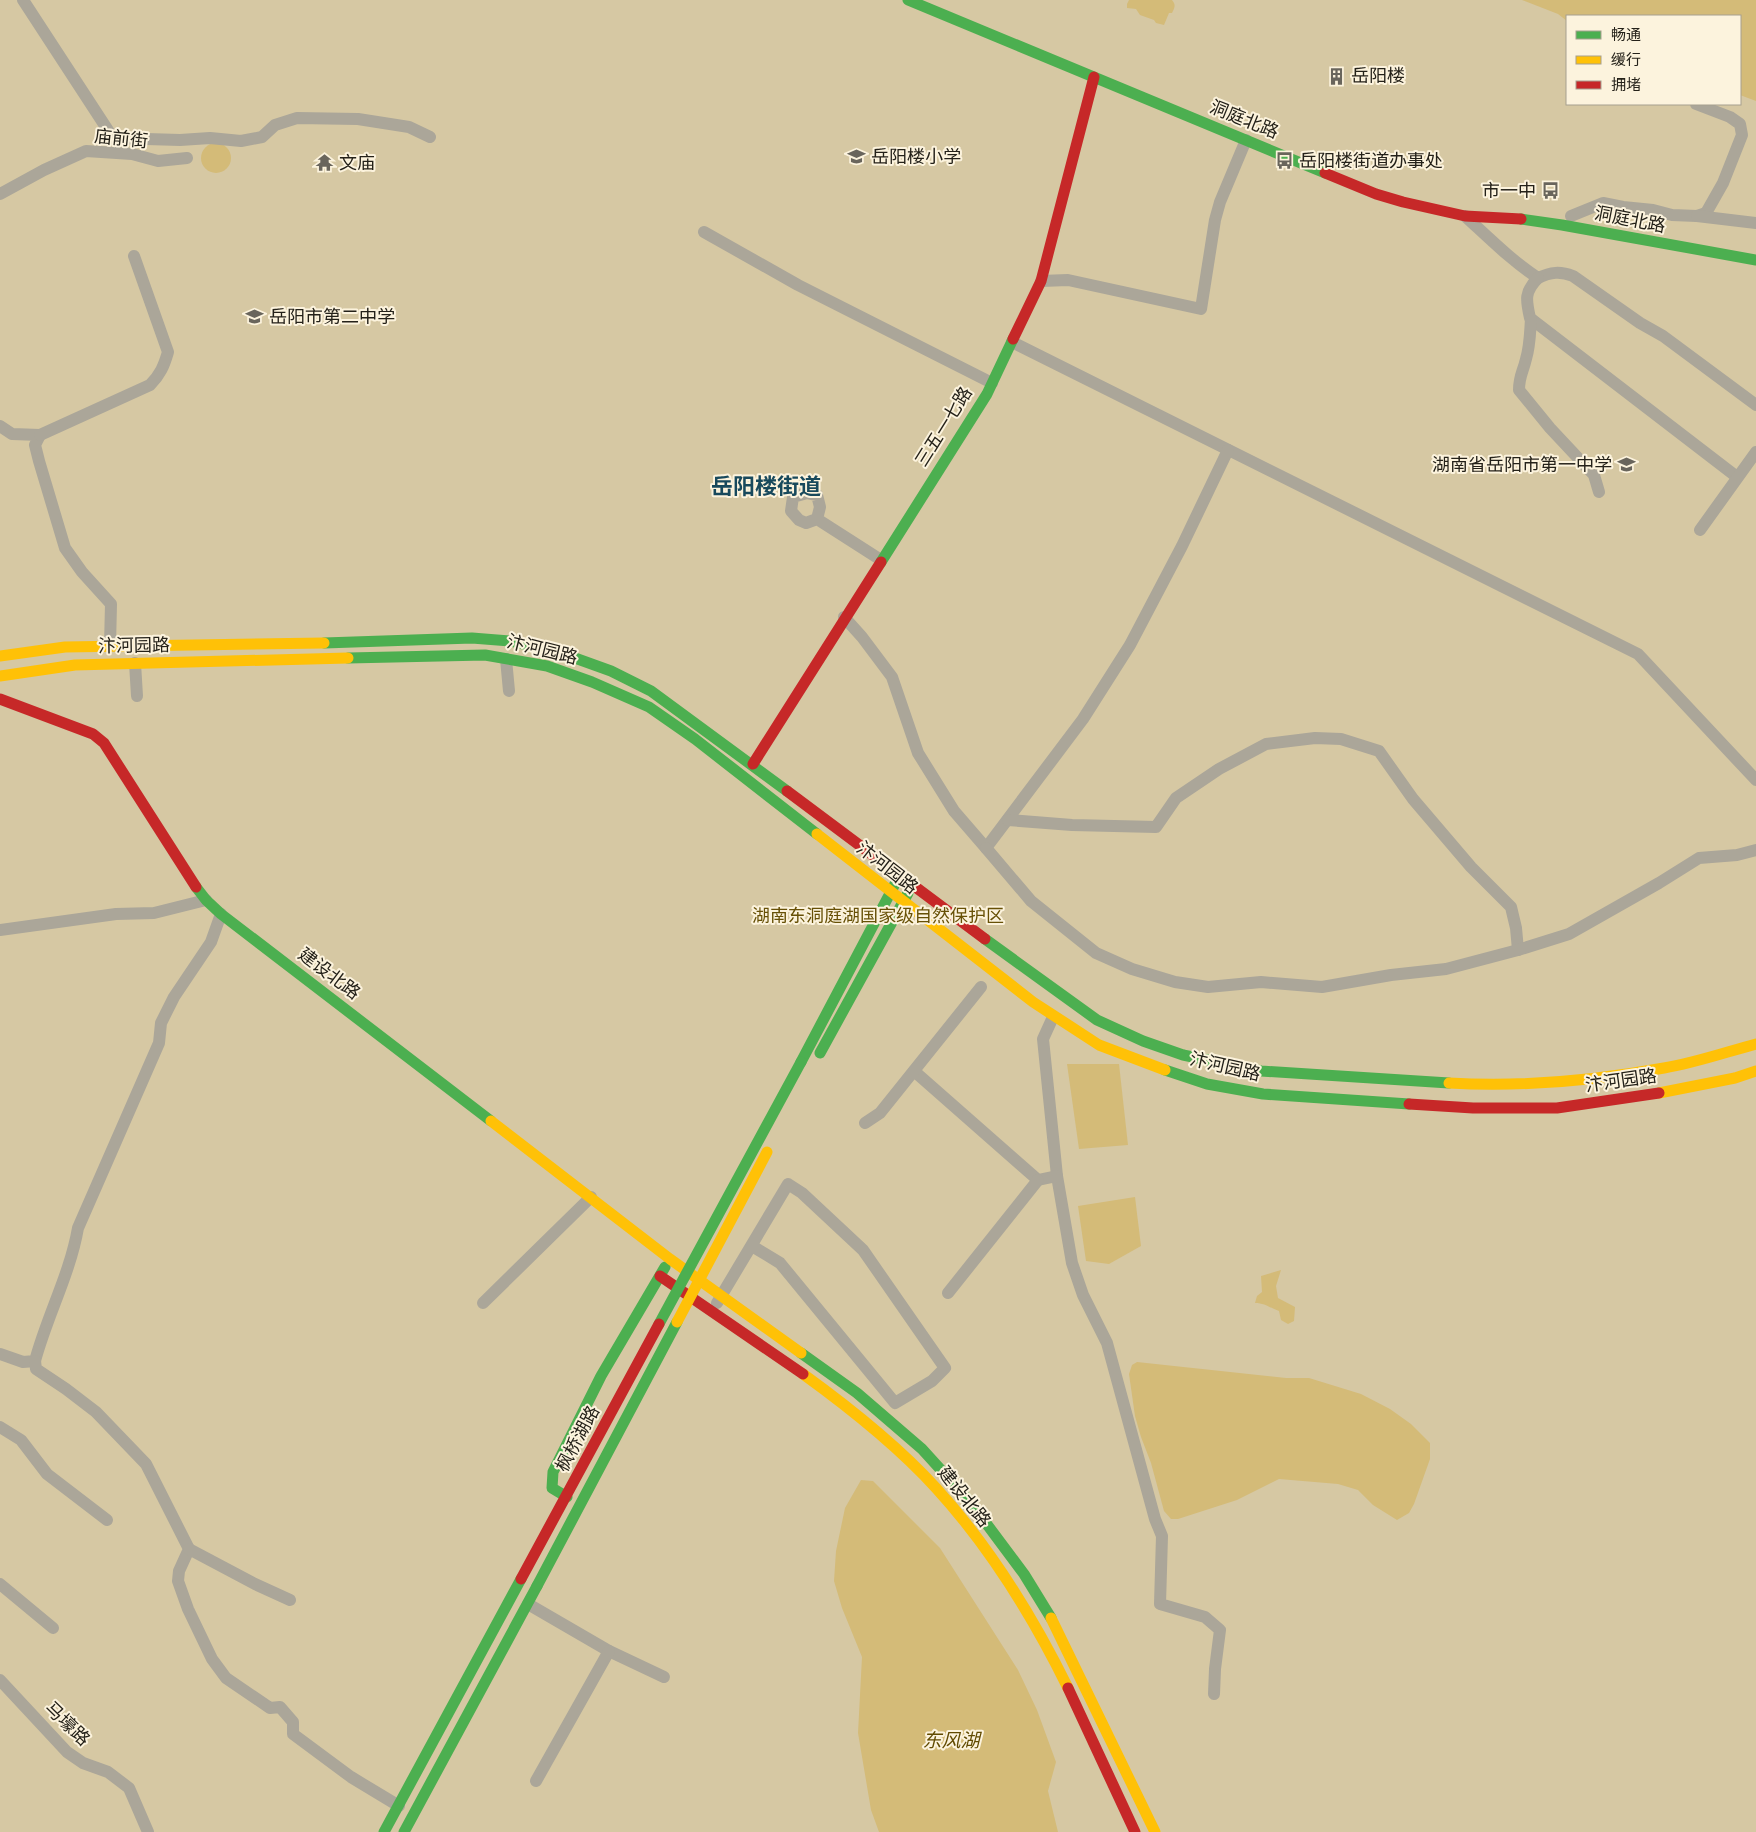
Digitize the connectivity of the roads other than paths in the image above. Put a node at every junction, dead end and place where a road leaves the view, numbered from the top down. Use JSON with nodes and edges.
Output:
{"nodes":[{"id":1,"x":23,"y":0,"type":"edge"},
{"id":2,"x":908,"y":0,"type":"edge"},
{"id":3,"x":926,"y":0,"type":"edge"},
{"id":4,"x":1094,"y":77,"type":"junction"},
{"id":5,"x":1699,"y":105,"type":"edge"},
{"id":6,"x":430,"y":137,"type":"dead end"},
{"id":7,"x":1246,"y":140,"type":"junction"},
{"id":8,"x":187,"y":158,"type":"dead end"},
{"id":9,"x":0,"y":194,"type":"edge"},
{"id":10,"x":1466,"y":216,"type":"junction"},
{"id":11,"x":1572,"y":216,"type":"junction"},
{"id":12,"x":1697,"y":216,"type":"junction"},
{"id":13,"x":1756,"y":223,"type":"edge"},
{"id":14,"x":704,"y":232,"type":"dead end"},
{"id":15,"x":1756,"y":254,"type":"edge"},
{"id":16,"x":134,"y":256,"type":"dead end"},
{"id":17,"x":1756,"y":260,"type":"edge"},
{"id":18,"x":1538,"y":278,"type":"junction"},
{"id":19,"x":1041,"y":281,"type":"junction"},
{"id":20,"x":1531,"y":319,"type":"junction"},
{"id":21,"x":1012,"y":342,"type":"junction"},
{"id":22,"x":992,"y":383,"type":"junction"},
{"id":23,"x":1756,"y":405,"type":"edge"},
{"id":24,"x":0,"y":426,"type":"edge"},
{"id":25,"x":40,"y":435,"type":"junction"},
{"id":26,"x":1228,"y":450,"type":"junction"},
{"id":27,"x":1756,"y":452,"type":"edge"},
{"id":28,"x":1737,"y":477,"type":"junction"},
{"id":29,"x":1599,"y":492,"type":"dead end"},
{"id":30,"x":817,"y":519,"type":"dead end"},
{"id":31,"x":1700,"y":530,"type":"dead end"},
{"id":32,"x":881,"y":560,"type":"junction"},
{"id":33,"x":844,"y":618,"type":"junction"},
{"id":34,"x":110,"y":646,"type":"junction"},
{"id":35,"x":0,"y":656,"type":"edge"},
{"id":36,"x":506,"y":659,"type":"junction"},
{"id":37,"x":135,"y":663,"type":"junction"},
{"id":38,"x":0,"y":676,"type":"edge"},
{"id":39,"x":509,"y":691,"type":"dead end"},
{"id":40,"x":137,"y":696,"type":"dead end"},
{"id":41,"x":0,"y":699,"type":"edge"},
{"id":42,"x":753,"y":764,"type":"junction"},
{"id":43,"x":1756,"y":780,"type":"edge"},
{"id":44,"x":803,"y":802,"type":"junction"},
{"id":45,"x":792,"y":816,"type":"junction"},
{"id":46,"x":1008,"y":820,"type":"junction"},
{"id":47,"x":986,"y":848,"type":"junction"},
{"id":48,"x":1756,"y":850,"type":"edge"},
{"id":49,"x":900,"y":874,"type":"junction"},
{"id":50,"x":913,"y":884,"type":"junction"},
{"id":51,"x":890,"y":893,"type":"junction"},
{"id":52,"x":206,"y":900,"type":"junction"},
{"id":53,"x":903,"y":902,"type":"junction"},
{"id":54,"x":221,"y":914,"type":"junction"},
{"id":55,"x":0,"y":930,"type":"edge"},
{"id":56,"x":1518,"y":950,"type":"junction"},
{"id":57,"x":981,"y":987,"type":"dead end"},
{"id":58,"x":1053,"y":1017,"type":"junction"},
{"id":59,"x":1756,"y":1044,"type":"edge"},
{"id":60,"x":816,"y":1061,"type":"dead end"},
{"id":61,"x":914,"y":1071,"type":"junction"},
{"id":62,"x":1756,"y":1071,"type":"edge"},
{"id":63,"x":865,"y":1123,"type":"dead end"},
{"id":64,"x":774,"y":1139,"type":"dead end"},
{"id":65,"x":1057,"y":1176,"type":"junction"},
{"id":66,"x":1038,"y":1180,"type":"junction"},
{"id":67,"x":592,"y":1197,"type":"junction"},
{"id":68,"x":752,"y":1246,"type":"junction"},
{"id":69,"x":670,"y":1259,"type":"junction"},
{"id":70,"x":660,"y":1276,"type":"junction"},
{"id":71,"x":948,"y":1293,"type":"dead end"},
{"id":72,"x":722,"y":1296,"type":"junction"},
{"id":73,"x":483,"y":1303,"type":"dead end"},
{"id":74,"x":712,"y":1311,"type":"junction"},
{"id":75,"x":0,"y":1354,"type":"edge"},
{"id":76,"x":35,"y":1361,"type":"junction"},
{"id":77,"x":0,"y":1427,"type":"edge"},
{"id":78,"x":567,"y":1497,"type":"junction"},
{"id":79,"x":107,"y":1520,"type":"dead end"},
{"id":80,"x":190,"y":1550,"type":"junction"},
{"id":81,"x":0,"y":1584,"type":"edge"},
{"id":82,"x":290,"y":1600,"type":"dead end"},
{"id":83,"x":528,"y":1604,"type":"junction"},
{"id":84,"x":53,"y":1628,"type":"dead end"},
{"id":85,"x":609,"y":1651,"type":"junction"},
{"id":86,"x":664,"y":1677,"type":"dead end"},
{"id":87,"x":0,"y":1680,"type":"edge"},
{"id":88,"x":1214,"y":1694,"type":"dead end"},
{"id":89,"x":536,"y":1781,"type":"dead end"},
{"id":90,"x":399,"y":1806,"type":"junction"},
{"id":91,"x":148,"y":1832,"type":"edge"},
{"id":92,"x":384,"y":1832,"type":"edge"},
{"id":93,"x":404,"y":1832,"type":"edge"},
{"id":94,"x":1135,"y":1832,"type":"edge"},
{"id":95,"x":1155,"y":1832,"type":"edge"}],
"edges":[{"from":1,"to":6,"type":"street"},
{"from":2,"to":4,"type":"main road","name":"洞庭北路"},
{"from":3,"to":11,"type":"main road","name":"洞庭北路"},
{"from":4,"to":7,"type":"main road","name":"洞庭北路"},
{"from":4,"to":19,"type":"main road","name":"三五一七路"},
{"from":5,"to":12,"type":"street"},
{"from":7,"to":10,"type":"main road","name":"洞庭北路"},
{"from":7,"to":19,"type":"street"},
{"from":8,"to":9,"type":"street","name":"庙前街"},
{"from":10,"to":17,"type":"main road","name":"洞庭北路"},
{"from":10,"to":18,"type":"street"},
{"from":11,"to":12,"type":"street"},
{"from":11,"to":15,"type":"main road","name":"洞庭北路"},
{"from":12,"to":13,"type":"street"},
{"from":14,"to":22,"type":"street"},
{"from":16,"to":25,"type":"street"},
{"from":18,"to":20,"type":"street"},
{"from":18,"to":23,"type":"street"},
{"from":19,"to":21,"type":"main road","name":"三五一七路"},
{"from":20,"to":28,"type":"street"},
{"from":20,"to":29,"type":"street"},
{"from":21,"to":22,"type":"main road","name":"三五一七路"},
{"from":21,"to":26,"type":"street"},
{"from":22,"to":32,"type":"main road","name":"三五一七路"},
{"from":24,"to":25,"type":"street"},
{"from":25,"to":34,"type":"street"},
{"from":26,"to":43,"type":"street"},
{"from":26,"to":46,"type":"street"},
{"from":27,"to":28,"type":"street"},
{"from":28,"to":31,"type":"street"},
{"from":30,"to":32,"type":"street"},
{"from":32,"to":33,"type":"main road","name":"三五一七路"},
{"from":33,"to":42,"type":"main road","name":"三五一七路"},
{"from":33,"to":47,"type":"street"},
{"from":34,"to":35,"type":"main road","name":"汴河园路"},
{"from":34,"to":42,"type":"main road","name":"汴河园路"},
{"from":36,"to":37,"type":"main road","name":"汴河园路"},
{"from":36,"to":39,"type":"street"},
{"from":36,"to":45,"type":"main road","name":"汴河园路"},
{"from":37,"to":38,"type":"main road","name":"汴河园路"},
{"from":37,"to":40,"type":"street"},
{"from":41,"to":52,"type":"main road","name":"建设北路"},
{"from":42,"to":44,"type":"main road","name":"汴河园路"},
{"from":44,"to":45,"type":"main road"},
{"from":44,"to":49,"type":"main road","name":"汴河园路"},
{"from":45,"to":51,"type":"main road","name":"汴河园路"},
{"from":46,"to":47,"type":"street"},
{"from":46,"to":56,"type":"street"},
{"from":47,"to":56,"type":"street"},
{"from":48,"to":56,"type":"street"},
{"from":49,"to":50,"type":"main road","name":"汴河园路"},
{"from":49,"to":51,"type":"main road","name":"枫桥湖路"},
{"from":50,"to":53,"type":"main road"},
{"from":50,"to":59,"type":"main road","name":"汴河园路"},
{"from":51,"to":53,"type":"main road","name":"汴河园路"},
{"from":51,"to":78,"type":"main road","name":"枫桥湖路","bridge":true},
{"from":52,"to":54,"type":"main road","name":"建设北路"},
{"from":52,"to":55,"type":"street"},
{"from":53,"to":58,"type":"main road","name":"汴河园路"},
{"from":53,"to":60,"type":"main road"},
{"from":54,"to":67,"type":"main road","name":"建设北路"},
{"from":54,"to":76,"type":"street"},
{"from":57,"to":61,"type":"street"},
{"from":58,"to":62,"type":"main road","name":"汴河园路"},
{"from":58,"to":65,"type":"street"},
{"from":61,"to":63,"type":"street"},
{"from":61,"to":66,"type":"street"},
{"from":64,"to":83,"type":"main road","name":"枫桥湖路","bridge":true},
{"from":65,"to":66,"type":"street"},
{"from":65,"to":88,"type":"street"},
{"from":66,"to":71,"type":"street"},
{"from":67,"to":69,"type":"main road","name":"建设北路"},
{"from":67,"to":73,"type":"street"},
{"from":68,"to":68,"type":"street"},
{"from":68,"to":72,"type":"street"},
{"from":69,"to":70,"type":"main road"},
{"from":69,"to":72,"type":"main road","name":"建设北路"},
{"from":70,"to":74,"type":"main road","name":"建设北路"},
{"from":70,"to":78,"type":"main road"},
{"from":72,"to":74,"type":"street"},
{"from":72,"to":95,"type":"main road","name":"建设北路"},
{"from":74,"to":94,"type":"main road","name":"建设北路"},
{"from":75,"to":76,"type":"street"},
{"from":76,"to":80,"type":"street"},
{"from":77,"to":79,"type":"street"},
{"from":78,"to":90,"type":"main road","name":"枫桥湖路","bridge":true},
{"from":80,"to":82,"type":"street"},
{"from":80,"to":90,"type":"street"},
{"from":81,"to":84,"type":"street"},
{"from":83,"to":85,"type":"street"},
{"from":83,"to":93,"type":"main road","name":"枫桥湖路"},
{"from":85,"to":86,"type":"street"},
{"from":85,"to":89,"type":"street"},
{"from":87,"to":91,"type":"street","name":"马壕路"},
{"from":90,"to":92,"type":"main road","name":"枫桥湖路"}]}
